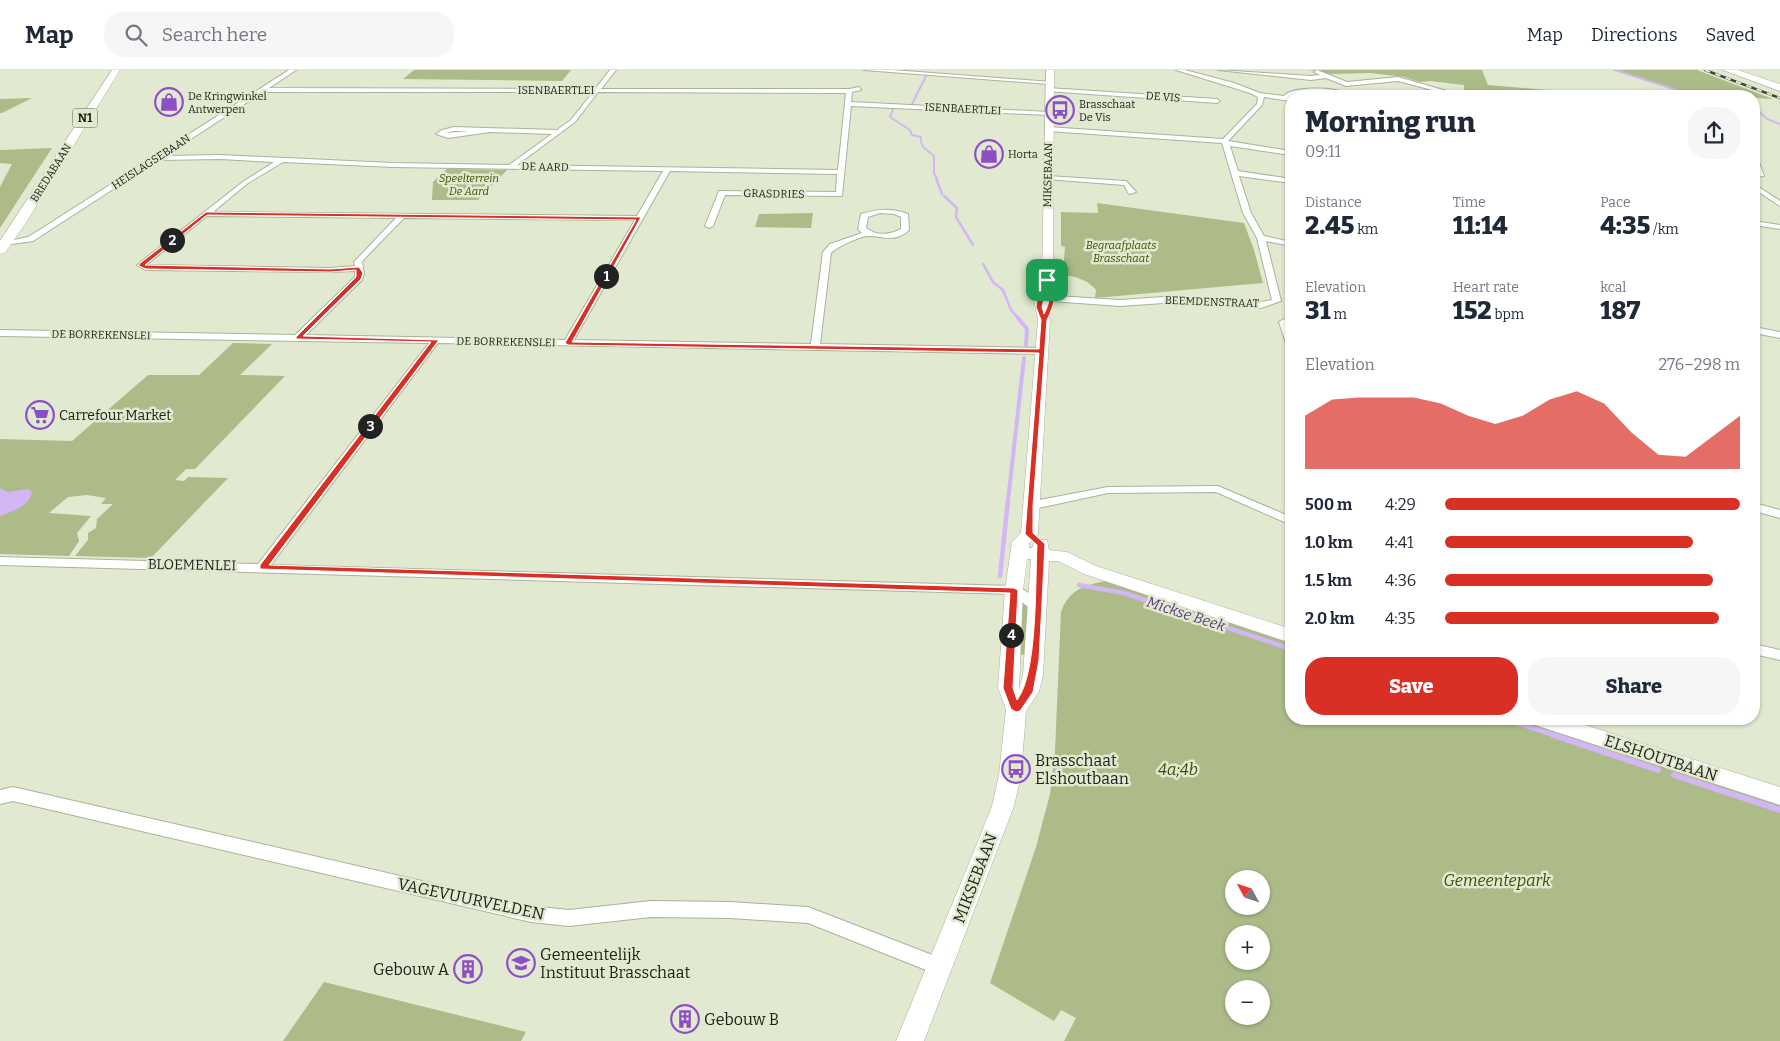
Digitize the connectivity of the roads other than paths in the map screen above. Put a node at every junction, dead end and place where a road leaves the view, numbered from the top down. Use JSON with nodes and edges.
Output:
{"nodes":[{"id":1,"x":116,"y":70,"type":"edge"},
{"id":2,"x":293,"y":70,"type":"edge"},
{"id":3,"x":613,"y":70,"type":"edge"},
{"id":4,"x":867,"y":70,"type":"edge"},
{"id":5,"x":1050,"y":70,"type":"edge"},
{"id":6,"x":1180,"y":70,"type":"edge"},
{"id":7,"x":1204,"y":70,"type":"edge"},
{"id":8,"x":1220,"y":70,"type":"edge"},
{"id":9,"x":1728,"y":70,"type":"edge"},
{"id":10,"x":1748,"y":70,"type":"edge"},
{"id":11,"x":928,"y":72,"type":"edge"},
{"id":12,"x":1317,"y":72,"type":"dead end"},
{"id":13,"x":1188,"y":73,"type":"junction"},
{"id":14,"x":1327,"y":76,"type":"junction"},
{"id":15,"x":860,"y":80,"type":"dead end"},
{"id":16,"x":1780,"y":81,"type":"edge"},
{"id":17,"x":1346,"y":84,"type":"junction"},
{"id":18,"x":1049,"y":86,"type":"junction"},
{"id":19,"x":1780,"y":88,"type":"edge"},
{"id":20,"x":262,"y":90,"type":"junction"},
{"id":21,"x":597,"y":90,"type":"junction"},
{"id":22,"x":1343,"y":90,"type":"edge"},
{"id":23,"x":1439,"y":90,"type":"edge"},
{"id":24,"x":849,"y":91,"type":"junction"},
{"id":25,"x":1259,"y":95,"type":"junction"},
{"id":26,"x":1285,"y":99,"type":"edge"},
{"id":27,"x":1217,"y":101,"type":"dead end"},
{"id":28,"x":848,"y":104,"type":"junction"},
{"id":29,"x":1048,"y":113,"type":"junction"},
{"id":30,"x":1048,"y":129,"type":"junction"},
{"id":31,"x":488,"y":131,"type":"junction"},
{"id":32,"x":558,"y":132,"type":"junction"},
{"id":33,"x":1225,"y":142,"type":"junction"},
{"id":34,"x":1285,"y":152,"type":"edge"},
{"id":35,"x":157,"y":158,"type":"junction"},
{"id":36,"x":282,"y":160,"type":"junction"},
{"id":37,"x":510,"y":167,"type":"junction"},
{"id":38,"x":668,"y":169,"type":"junction"},
{"id":39,"x":842,"y":172,"type":"junction"},
{"id":40,"x":1234,"y":173,"type":"junction"},
{"id":41,"x":1048,"y":178,"type":"junction"},
{"id":42,"x":1285,"y":180,"type":"edge"},
{"id":43,"x":1760,"y":190,"type":"edge"},
{"id":44,"x":1132,"y":192,"type":"dead end"},
{"id":45,"x":1780,"y":204,"type":"edge"},
{"id":46,"x":206,"y":214,"type":"junction"},
{"id":47,"x":402,"y":216,"type":"junction"},
{"id":48,"x":639,"y":218,"type":"junction"},
{"id":49,"x":1760,"y":224,"type":"edge"},
{"id":50,"x":709,"y":226,"type":"dead end"},
{"id":51,"x":1780,"y":227,"type":"edge"},
{"id":52,"x":868,"y":233,"type":"junction"},
{"id":53,"x":1261,"y":238,"type":"junction"},
{"id":54,"x":1285,"y":243,"type":"edge"},
{"id":55,"x":2,"y":247,"type":"edge"},
{"id":56,"x":358,"y":268,"type":"junction"},
{"id":57,"x":1046,"y":298,"type":"junction"},
{"id":58,"x":1284,"y":322,"type":"dead end"},
{"id":59,"x":1285,"y":325,"type":"edge"},
{"id":60,"x":1760,"y":331,"type":"edge"},
{"id":61,"x":0,"y":333,"type":"edge"},
{"id":62,"x":1780,"y":335,"type":"edge"},
{"id":63,"x":298,"y":338,"type":"junction"},
{"id":64,"x":436,"y":340,"type":"junction"},
{"id":65,"x":568,"y":343,"type":"junction"},
{"id":66,"x":815,"y":346,"type":"junction"},
{"id":67,"x":1042,"y":351,"type":"junction"},
{"id":68,"x":1029,"y":506,"type":"junction"},
{"id":69,"x":1760,"y":509,"type":"edge"},
{"id":70,"x":1780,"y":514,"type":"edge"},
{"id":71,"x":1285,"y":518,"type":"edge"},
{"id":72,"x":1029,"y":534,"type":"junction"},
{"id":73,"x":1019,"y":558,"type":"junction"},
{"id":74,"x":0,"y":560,"type":"edge"},
{"id":75,"x":1040,"y":560,"type":"junction"},
{"id":76,"x":263,"y":567,"type":"junction"},
{"id":77,"x":1014,"y":590,"type":"junction"},
{"id":78,"x":1037,"y":607,"type":"junction"},
{"id":79,"x":1285,"y":634,"type":"edge"},
{"id":80,"x":1760,"y":650,"type":"edge"},
{"id":81,"x":1780,"y":655,"type":"edge"},
{"id":82,"x":1018,"y":696,"type":"junction"},
{"id":83,"x":1561,"y":725,"type":"edge"},
{"id":84,"x":0,"y":796,"type":"edge"},
{"id":85,"x":1780,"y":796,"type":"edge"},
{"id":86,"x":941,"y":967,"type":"junction"},
{"id":87,"x":910,"y":1041,"type":"edge"}],
"edges":[{"from":1,"to":55,"type":"main road","name":"BREDABAAN","number":"N1"},
{"from":2,"to":20,"type":"street","name":"HEISLAGSEBAAN"},
{"from":3,"to":21,"type":"street"},
{"from":4,"to":11,"type":"street","name":"DE VIS"},
{"from":5,"to":18,"type":"street","name":"MIKSEBAAN"},
{"from":6,"to":13,"type":"street"},
{"from":7,"to":13,"type":"street"},
{"from":8,"to":14,"type":"street"},
{"from":9,"to":19,"type":"highway"},
{"from":10,"to":16,"type":"highway"},
{"from":11,"to":18,"type":"street","name":"DE VIS"},
{"from":12,"to":14,"type":"street"},
{"from":13,"to":25,"type":"street"},
{"from":14,"to":17,"type":"street"},
{"from":15,"to":24,"type":"street","name":"ISENBAERTLEI"},
{"from":17,"to":22,"type":"street"},
{"from":17,"to":23,"type":"street"},
{"from":18,"to":27,"type":"street","name":"DE VIS"},
{"from":18,"to":29,"type":"street","name":"MIKSEBAAN"},
{"from":20,"to":21,"type":"street","name":"ISENBAERTLEI"},
{"from":20,"to":35,"type":"street","name":"HEISLAGSEBAAN"},
{"from":21,"to":24,"type":"street","name":"ISENBAERTLEI"},
{"from":21,"to":32,"type":"street"},
{"from":24,"to":28,"type":"street"},
{"from":25,"to":26,"type":"street"},
{"from":25,"to":33,"type":"street"},
{"from":28,"to":29,"type":"street","name":"ISENBAERTLEI"},
{"from":28,"to":39,"type":"street"},
{"from":29,"to":30,"type":"street","name":"MIKSEBAAN"},
{"from":30,"to":33,"type":"street"},
{"from":30,"to":41,"type":"street","name":"MIKSEBAAN"},
{"from":31,"to":31,"type":"street"},
{"from":31,"to":32,"type":"street"},
{"from":32,"to":37,"type":"street"},
{"from":33,"to":34,"type":"street"},
{"from":33,"to":40,"type":"street","name":"BEEMDENSTRAAT"},
{"from":35,"to":36,"type":"street","name":"DE AARD"},
{"from":35,"to":55,"type":"street","name":"HEISLAGSEBAAN"},
{"from":36,"to":37,"type":"street","name":"DE AARD"},
{"from":36,"to":46,"type":"street"},
{"from":37,"to":38,"type":"street","name":"DE AARD"},
{"from":38,"to":39,"type":"street","name":"DE AARD"},
{"from":38,"to":48,"type":"street"},
{"from":39,"to":50,"type":"street","name":"GRASDRIES"},
{"from":40,"to":42,"type":"street"},
{"from":40,"to":53,"type":"street","name":"BEEMDENSTRAAT"},
{"from":41,"to":44,"type":"street"},
{"from":41,"to":57,"type":"street","name":"MIKSEBAAN"},
{"from":43,"to":45,"type":"street"},
{"from":46,"to":47,"type":"street"},
{"from":46,"to":56,"type":"street"},
{"from":47,"to":48,"type":"street"},
{"from":47,"to":56,"type":"street"},
{"from":48,"to":65,"type":"street"},
{"from":49,"to":51,"type":"street"},
{"from":52,"to":52,"type":"street"},
{"from":52,"to":66,"type":"street"},
{"from":53,"to":54,"type":"street"},
{"from":53,"to":57,"type":"street","name":"BEEMDENSTRAAT"},
{"from":56,"to":63,"type":"street"},
{"from":57,"to":67,"type":"street","name":"MIKSEBAAN"},
{"from":58,"to":59,"type":"street"},
{"from":60,"to":62,"type":"street"},
{"from":61,"to":63,"type":"street","name":"DE BORREKENSLEI"},
{"from":63,"to":64,"type":"street","name":"DE BORREKENSLEI"},
{"from":64,"to":65,"type":"street","name":"DE BORREKENSLEI"},
{"from":64,"to":76,"type":"street"},
{"from":65,"to":66,"type":"street","name":"DE BORREKENSLEI"},
{"from":66,"to":67,"type":"street","name":"DE BORREKENSLEI"},
{"from":67,"to":68,"type":"street","name":"MIKSEBAAN"},
{"from":68,"to":71,"type":"street"},
{"from":68,"to":72,"type":"street","name":"MIKSEBAAN"},
{"from":69,"to":70,"type":"street"},
{"from":72,"to":73,"type":"street","name":"MIKSEBAAN"},
{"from":72,"to":75,"type":"street","name":"MIKSEBAAN"},
{"from":73,"to":75,"type":"street"},
{"from":73,"to":77,"type":"street","name":"MIKSEBAAN"},
{"from":74,"to":76,"type":"street","name":"BLOEMENLEI"},
{"from":75,"to":78,"type":"street","name":"MIKSEBAAN"},
{"from":75,"to":79,"type":"street"},
{"from":76,"to":77,"type":"street","name":"BLOEMENLEI"},
{"from":77,"to":78,"type":"street"},
{"from":77,"to":82,"type":"street","name":"MIKSEBAAN"},
{"from":78,"to":82,"type":"street","name":"MIKSEBAAN"},
{"from":80,"to":81,"type":"street"},
{"from":82,"to":86,"type":"street","name":"MIKSEBAAN"},
{"from":83,"to":85,"type":"street","name":"ELSHOUTBAAN"},
{"from":84,"to":86,"type":"street","name":"VAGEVUURVELDEN"},
{"from":86,"to":87,"type":"street","name":"MIKSEBAAN"}]}
